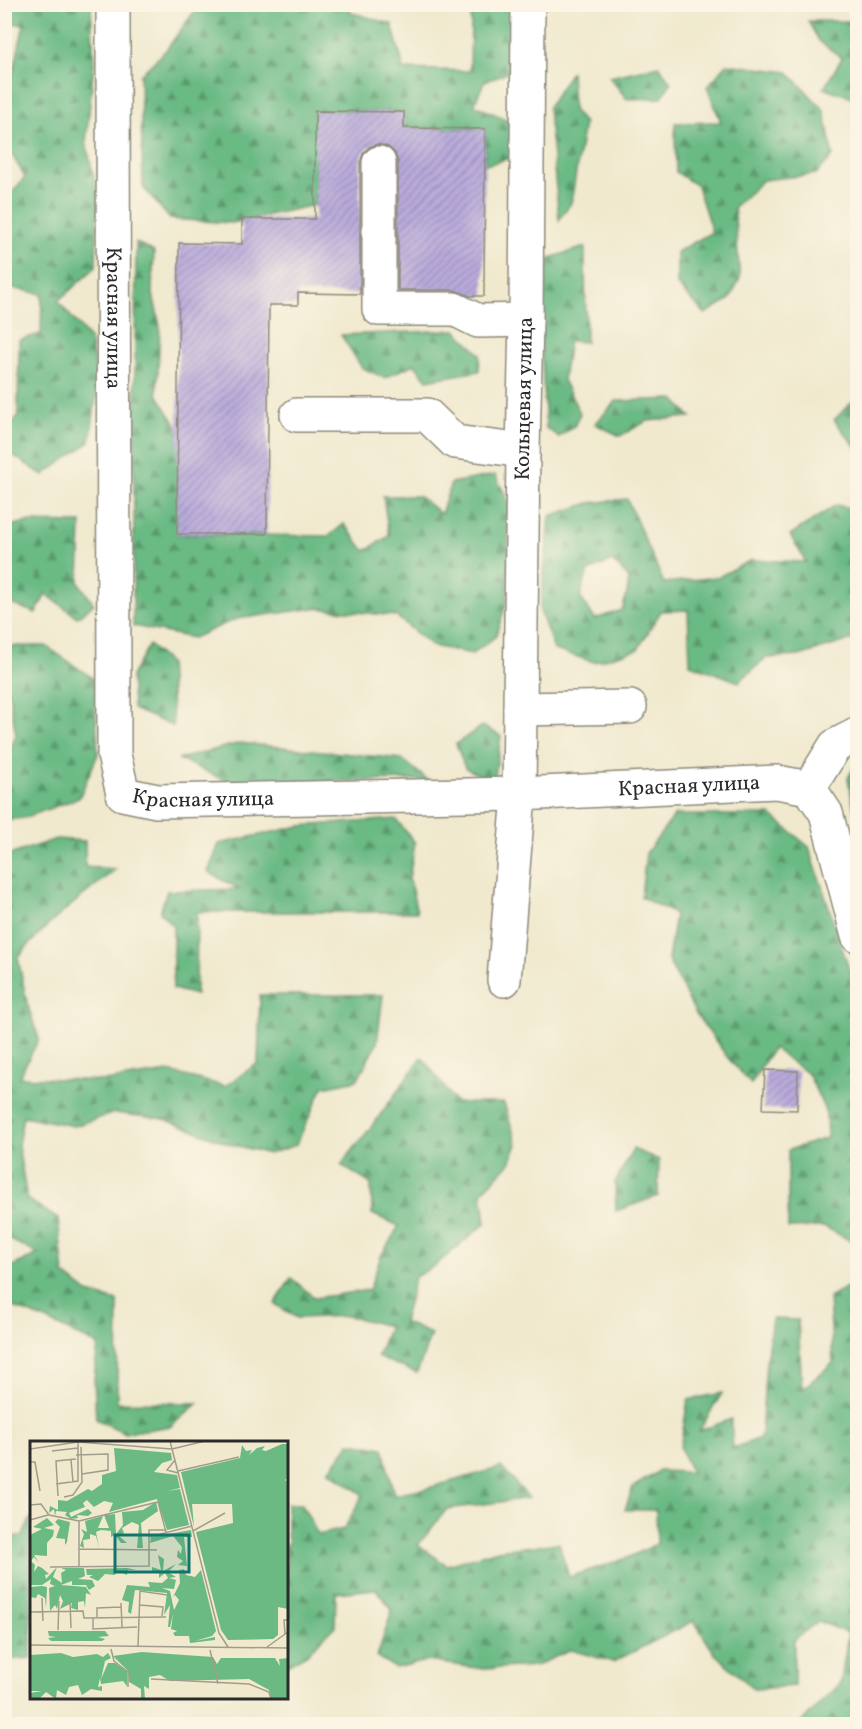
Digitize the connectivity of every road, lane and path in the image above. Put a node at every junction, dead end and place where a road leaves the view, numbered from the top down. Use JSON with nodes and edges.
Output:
{"nodes":[{"id":1,"x":113,"y":4,"type":"edge"},
{"id":2,"x":528,"y":4,"type":"edge"},
{"id":3,"x":380,"y":163,"type":"dead end"},
{"id":4,"x":526,"y":320,"type":"junction"},
{"id":5,"x":297,"y":414,"type":"dead end"},
{"id":6,"x":523,"y":451,"type":"junction"},
{"id":7,"x":630,"y":707,"type":"dead end"},
{"id":8,"x":520,"y":709,"type":"junction"},
{"id":9,"x":858,"y":735,"type":"edge"},
{"id":10,"x":809,"y":788,"type":"junction"},
{"id":11,"x":519,"y":794,"type":"junction"},
{"id":12,"x":858,"y":936,"type":"edge"},
{"id":13,"x":504,"y":980,"type":"dead end"}],
"edges":[{"from":1,"to":11,"type":"street","name":"Красная улица"},
{"from":2,"to":4,"type":"street","name":"Кольцевая улица"},
{"from":3,"to":4,"type":"street"},
{"from":4,"to":6,"type":"street","name":"Кольцевая улица"},
{"from":5,"to":6,"type":"street"},
{"from":6,"to":8,"type":"street","name":"Кольцевая улица"},
{"from":7,"to":8,"type":"street"},
{"from":8,"to":11,"type":"street","name":"Кольцевая улица"},
{"from":9,"to":10,"type":"street"},
{"from":10,"to":11,"type":"street","name":"Красная улица"},
{"from":10,"to":12,"type":"street"},
{"from":11,"to":13,"type":"street","name":"Кольцевая улица"}]}
